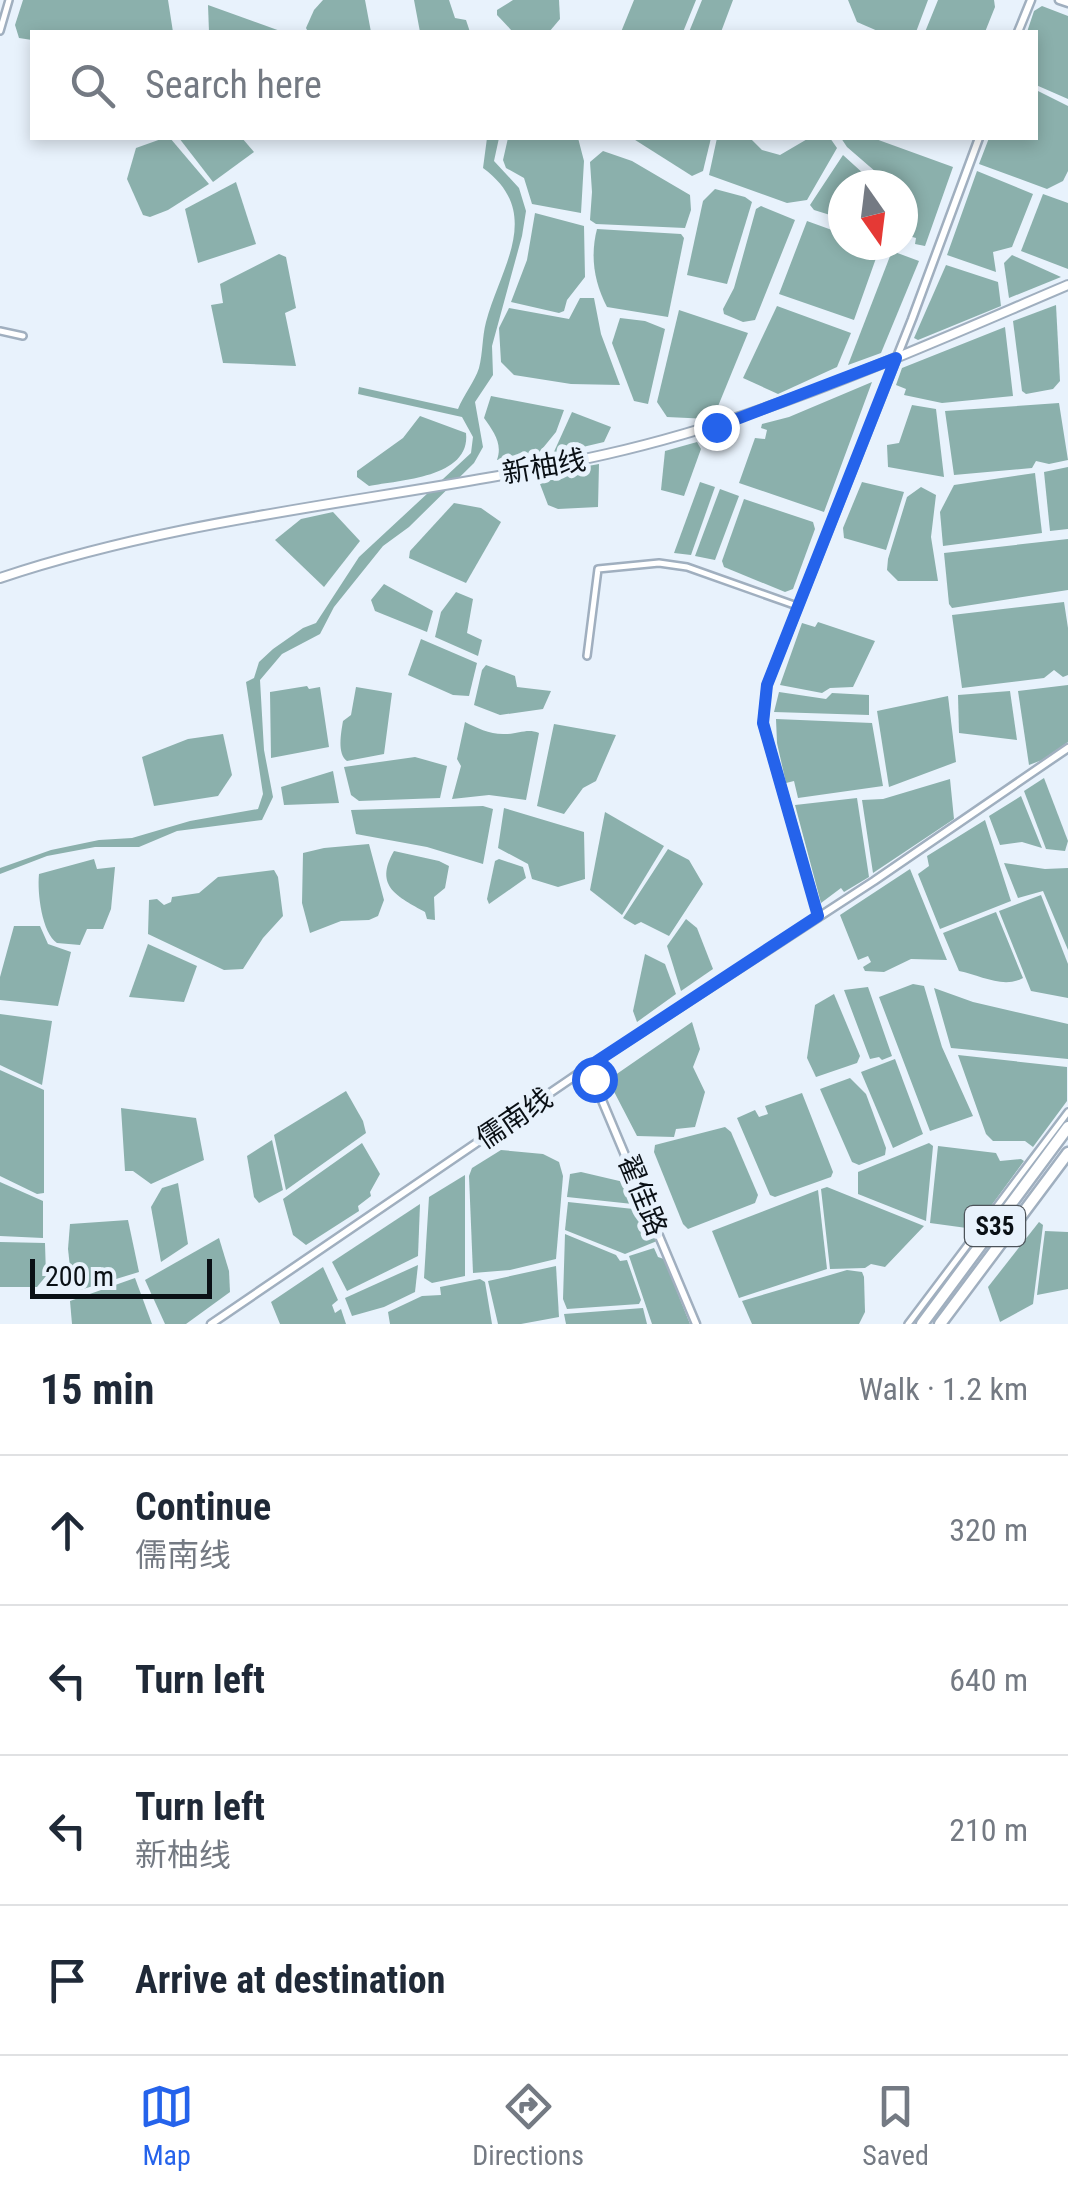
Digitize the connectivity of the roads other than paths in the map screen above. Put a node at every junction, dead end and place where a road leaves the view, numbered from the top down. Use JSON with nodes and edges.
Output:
{"nodes":[{"id":1,"x":9,"y":0,"type":"edge"},
{"id":2,"x":1030,"y":0,"type":"edge"},
{"id":3,"x":1060,"y":0,"type":"edge"},
{"id":4,"x":1068,"y":3,"type":"edge"},
{"id":5,"x":1019,"y":30,"type":"edge"},
{"id":6,"x":0,"y":31,"type":"edge"},
{"id":7,"x":978,"y":140,"type":"edge"},
{"id":8,"x":1068,"y":286,"type":"edge"},
{"id":9,"x":0,"y":331,"type":"edge"},
{"id":10,"x":24,"y":336,"type":"dead end"},
{"id":11,"x":896,"y":358,"type":"junction"},
{"id":12,"x":0,"y":578,"type":"edge"},
{"id":13,"x":798,"y":606,"type":"junction"},
{"id":14,"x":587,"y":656,"type":"dead end"},
{"id":15,"x":1068,"y":748,"type":"edge"},
{"id":16,"x":818,"y":916,"type":"junction"},
{"id":17,"x":588,"y":1067,"type":"junction"},
{"id":18,"x":1068,"y":1112,"type":"edge"},
{"id":19,"x":1068,"y":1127,"type":"edge"},
{"id":20,"x":1068,"y":1152,"type":"edge"},
{"id":21,"x":211,"y":1324,"type":"edge"},
{"id":22,"x":696,"y":1324,"type":"edge"},
{"id":23,"x":908,"y":1324,"type":"edge"},
{"id":24,"x":922,"y":1324,"type":"edge"},
{"id":25,"x":940,"y":1324,"type":"edge"}],
"edges":[{"from":1,"to":6,"type":"street"},
{"from":2,"to":5,"type":"street"},
{"from":3,"to":4,"type":"street"},
{"from":7,"to":11,"type":"street"},
{"from":8,"to":11,"type":"main road","name":"新柚线"},
{"from":9,"to":10,"type":"street"},
{"from":11,"to":12,"type":"main road","name":"新柚线"},
{"from":11,"to":13,"type":"street"},
{"from":13,"to":14,"type":"street"},
{"from":13,"to":16,"type":"street"},
{"from":15,"to":16,"type":"street","name":"儒南线"},
{"from":16,"to":17,"type":"street","name":"儒南线"},
{"from":17,"to":21,"type":"street","name":"儒南线"},
{"from":17,"to":22,"type":"street","name":"翟佳路"},
{"from":18,"to":23,"type":"street"},
{"from":19,"to":24,"type":"highway","number":"S35"},
{"from":20,"to":25,"type":"highway","number":"S35"}]}
